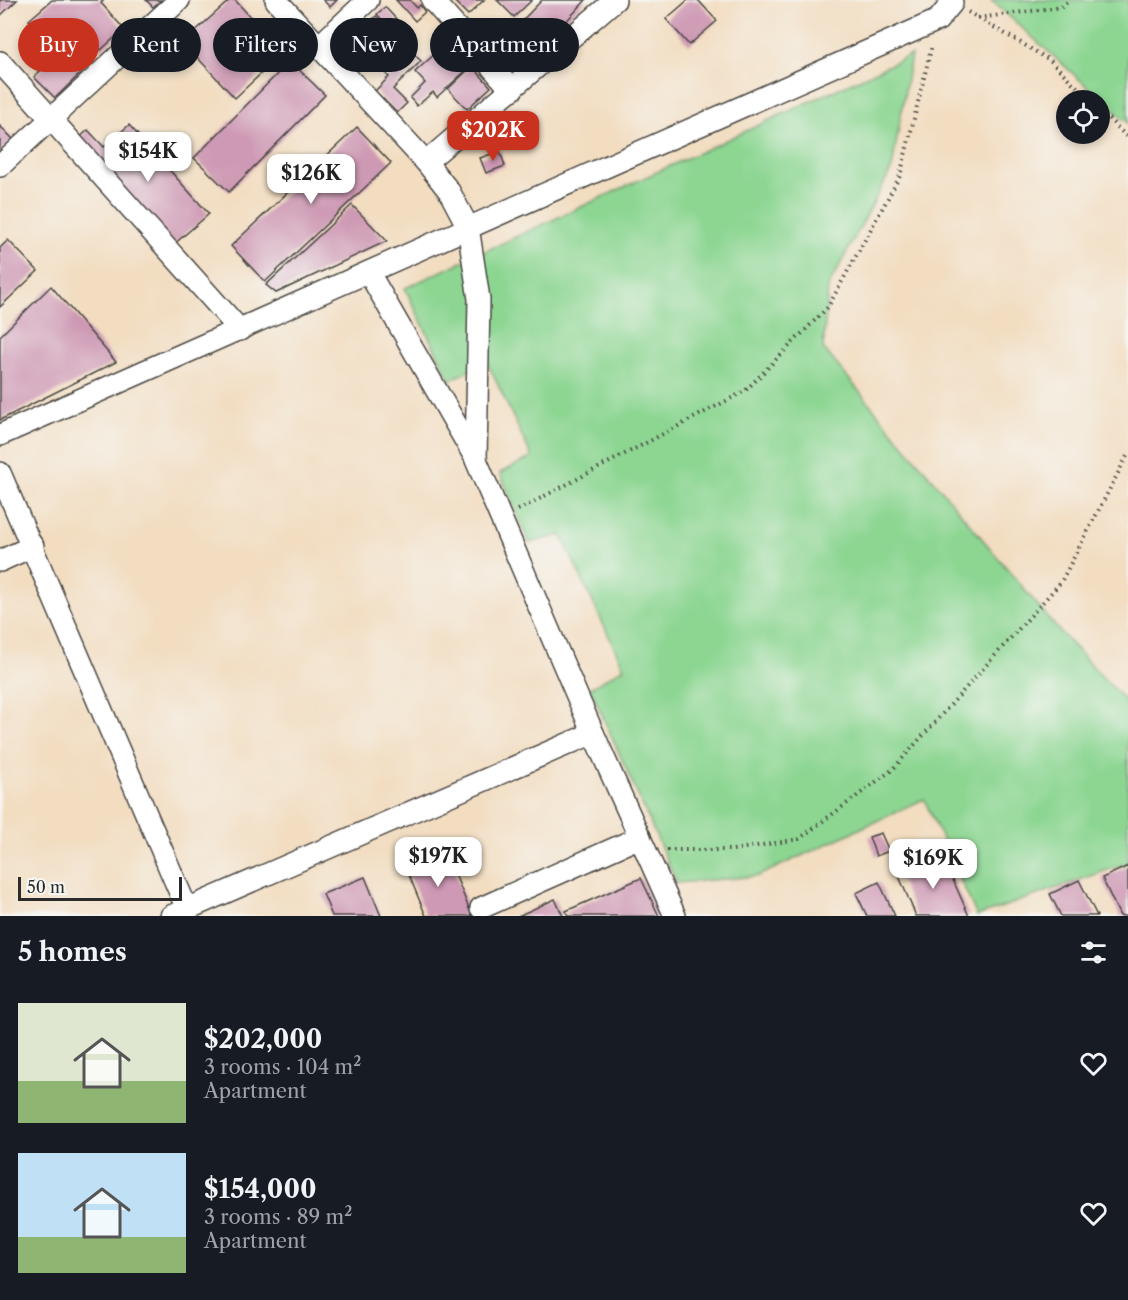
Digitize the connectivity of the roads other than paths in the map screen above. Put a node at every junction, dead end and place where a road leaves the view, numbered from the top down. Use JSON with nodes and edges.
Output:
{"nodes":[{"id":1,"x":179,"y":0,"type":"edge"},
{"id":2,"x":276,"y":0,"type":"edge"},
{"id":3,"x":368,"y":0,"type":"edge"},
{"id":4,"x":432,"y":0,"type":"edge"},
{"id":5,"x":615,"y":0,"type":"edge"},
{"id":6,"x":951,"y":1,"type":"edge"},
{"id":7,"x":319,"y":46,"type":"junction"},
{"id":8,"x":0,"y":62,"type":"edge"},
{"id":9,"x":512,"y":90,"type":"junction"},
{"id":10,"x":50,"y":119,"type":"junction"},
{"id":11,"x":426,"y":162,"type":"junction"},
{"id":12,"x":0,"y":166,"type":"edge"},
{"id":13,"x":468,"y":227,"type":"junction"},
{"id":14,"x":369,"y":273,"type":"junction"},
{"id":15,"x":240,"y":330,"type":"junction"},
{"id":16,"x":0,"y":435,"type":"edge"},
{"id":17,"x":476,"y":460,"type":"junction"},
{"id":18,"x":0,"y":473,"type":"edge"},
{"id":19,"x":33,"y":546,"type":"junction"},
{"id":20,"x":0,"y":561,"type":"edge"},
{"id":21,"x":593,"y":734,"type":"junction"},
{"id":22,"x":643,"y":844,"type":"junction"},
{"id":23,"x":481,"y":908,"type":"dead end"},
{"id":24,"x":179,"y":913,"type":"edge"},
{"id":25,"x":675,"y":916,"type":"edge"}],
"edges":[{"from":1,"to":10,"type":"street"},
{"from":2,"to":7,"type":"street"},
{"from":3,"to":7,"type":"street"},
{"from":4,"to":9,"type":"street"},
{"from":5,"to":9,"type":"street"},
{"from":6,"to":13,"type":"street"},
{"from":7,"to":11,"type":"street"},
{"from":8,"to":10,"type":"street"},
{"from":9,"to":11,"type":"street"},
{"from":10,"to":12,"type":"street"},
{"from":10,"to":15,"type":"street"},
{"from":11,"to":13,"type":"street"},
{"from":13,"to":14,"type":"street"},
{"from":13,"to":17,"type":"street"},
{"from":14,"to":15,"type":"street"},
{"from":14,"to":17,"type":"street"},
{"from":15,"to":16,"type":"street"},
{"from":17,"to":21,"type":"street"},
{"from":18,"to":19,"type":"street"},
{"from":19,"to":20,"type":"street"},
{"from":19,"to":24,"type":"street"},
{"from":21,"to":22,"type":"street"},
{"from":21,"to":24,"type":"street"},
{"from":22,"to":23,"type":"street"},
{"from":22,"to":25,"type":"street"}]}
